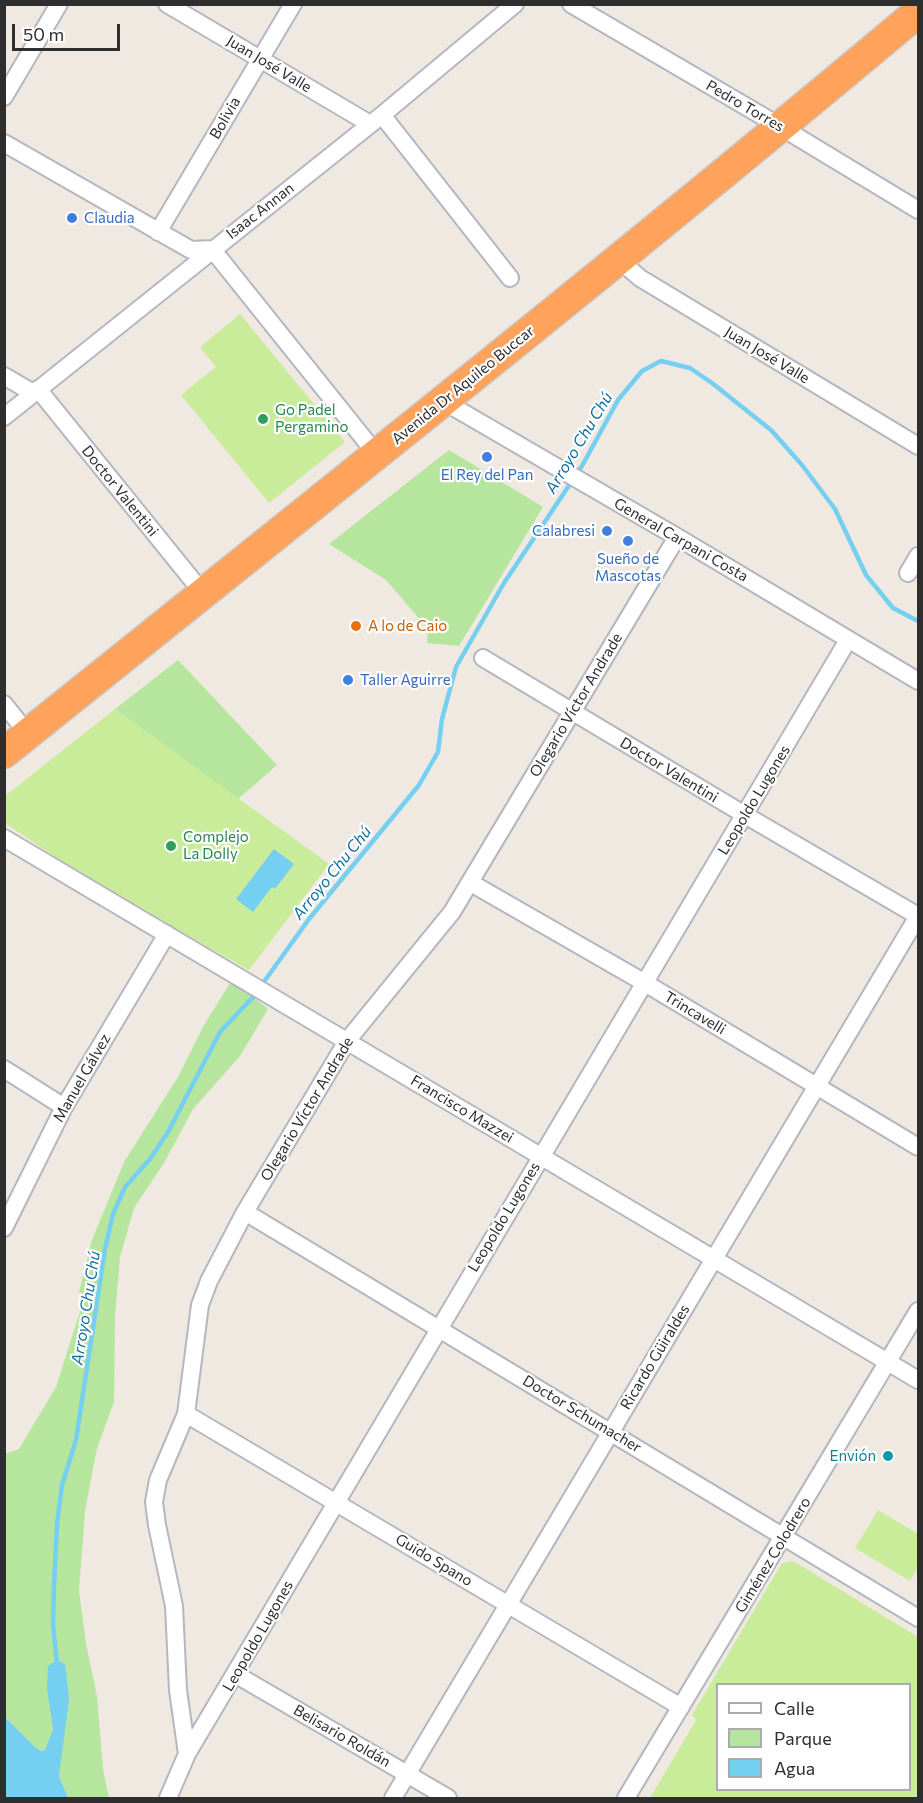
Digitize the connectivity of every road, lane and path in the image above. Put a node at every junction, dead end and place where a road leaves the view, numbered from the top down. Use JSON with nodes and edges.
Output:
{"nodes":[{"id":1,"x":59,"y":4,"type":"edge"},
{"id":2,"x":168,"y":4,"type":"edge"},
{"id":3,"x":293,"y":4,"type":"edge"},
{"id":4,"x":515,"y":4,"type":"edge"},
{"id":5,"x":571,"y":4,"type":"edge"},
{"id":6,"x":918,"y":12,"type":"edge"},
{"id":7,"x":260,"y":59,"type":"junction"},
{"id":8,"x":4,"y":98,"type":"edge"},
{"id":9,"x":376,"y":119,"type":"junction"},
{"id":10,"x":781,"y":127,"type":"junction"},
{"id":11,"x":4,"y":143,"type":"edge"},
{"id":12,"x":918,"y":210,"type":"edge"},
{"id":13,"x":158,"y":232,"type":"junction"},
{"id":14,"x":212,"y":249,"type":"junction"},
{"id":15,"x":618,"y":259,"type":"junction"},
{"id":16,"x":510,"y":278,"type":"dead end"},
{"id":17,"x":4,"y":376,"type":"edge"},
{"id":18,"x":36,"y":391,"type":"junction"},
{"id":19,"x":443,"y":401,"type":"junction"},
{"id":20,"x":4,"y":417,"type":"edge"},
{"id":21,"x":918,"y":446,"type":"edge"},
{"id":22,"x":377,"y":455,"type":"junction"},
{"id":23,"x":677,"y":537,"type":"junction"},
{"id":24,"x":918,"y":556,"type":"edge"},
{"id":25,"x":908,"y":573,"type":"dead end"},
{"id":26,"x":202,"y":592,"type":"junction"},
{"id":27,"x":849,"y":640,"type":"junction"},
{"id":28,"x":483,"y":658,"type":"dead end"},
{"id":29,"x":918,"y":681,"type":"edge"},
{"id":30,"x":4,"y":704,"type":"edge"},
{"id":31,"x":572,"y":712,"type":"junction"},
{"id":32,"x":28,"y":734,"type":"junction"},
{"id":33,"x":4,"y":753,"type":"edge"},
{"id":34,"x":745,"y":815,"type":"junction"},
{"id":35,"x":4,"y":838,"type":"edge"},
{"id":36,"x":471,"y":883,"type":"junction"},
{"id":37,"x":918,"y":916,"type":"edge"},
{"id":38,"x":167,"y":934,"type":"junction"},
{"id":39,"x":645,"y":983,"type":"junction"},
{"id":40,"x":347,"y":1041,"type":"junction"},
{"id":41,"x":4,"y":1069,"type":"edge"},
{"id":42,"x":818,"y":1086,"type":"junction"},
{"id":43,"x":64,"y":1107,"type":"junction"},
{"id":44,"x":918,"y":1147,"type":"edge"},
{"id":45,"x":541,"y":1155,"type":"junction"},
{"id":46,"x":245,"y":1212,"type":"junction"},
{"id":47,"x":4,"y":1228,"type":"edge"},
{"id":48,"x":714,"y":1258,"type":"junction"},
{"id":49,"x":918,"y":1311,"type":"edge"},
{"id":50,"x":439,"y":1327,"type":"junction"},
{"id":51,"x":888,"y":1362,"type":"junction"},
{"id":52,"x":918,"y":1380,"type":"edge"},
{"id":53,"x":186,"y":1414,"type":"junction"},
{"id":54,"x":611,"y":1431,"type":"junction"},
{"id":55,"x":336,"y":1502,"type":"junction"},
{"id":56,"x":784,"y":1537,"type":"junction"},
{"id":57,"x":508,"y":1605,"type":"junction"},
{"id":58,"x":918,"y":1618,"type":"edge"},
{"id":59,"x":235,"y":1674,"type":"junction"},
{"id":60,"x":681,"y":1707,"type":"junction"},
{"id":61,"x":187,"y":1754,"type":"junction"},
{"id":62,"x":407,"y":1774,"type":"junction"},
{"id":63,"x":168,"y":1798,"type":"edge"},
{"id":64,"x":393,"y":1798,"type":"edge"},
{"id":65,"x":448,"y":1798,"type":"edge"},
{"id":66,"x":626,"y":1798,"type":"edge"}],
"edges":[{"from":1,"to":8,"type":"street"},
{"from":2,"to":7,"type":"street","name":"Juan José Valle"},
{"from":3,"to":7,"type":"street","name":"Bolivia"},
{"from":4,"to":9,"type":"street","name":"Isaac Annan"},
{"from":5,"to":10,"type":"street","name":"Pedro Torres"},
{"from":6,"to":10,"type":"highway","name":"Avenida Dr Aquileo Buccar"},
{"from":7,"to":9,"type":"street","name":"Juan José Valle"},
{"from":7,"to":13,"type":"street","name":"Bolivia"},
{"from":9,"to":14,"type":"street","name":"Isaac Annan"},
{"from":9,"to":16,"type":"street","name":"Juan José Valle"},
{"from":10,"to":12,"type":"street","name":"Pedro Torres"},
{"from":10,"to":15,"type":"highway","name":"Avenida Dr Aquileo Buccar"},
{"from":11,"to":13,"type":"street"},
{"from":13,"to":14,"type":"street"},
{"from":14,"to":18,"type":"street","name":"Isaac Annan"},
{"from":14,"to":22,"type":"street"},
{"from":15,"to":19,"type":"highway","name":"Avenida Dr Aquileo Buccar"},
{"from":15,"to":21,"type":"street","name":"Juan José Valle"},
{"from":17,"to":18,"type":"street","name":"Doctor Valentini"},
{"from":18,"to":20,"type":"street","name":"Isaac Annan"},
{"from":18,"to":26,"type":"street","name":"Doctor Valentini"},
{"from":19,"to":22,"type":"highway","name":"Avenida Dr Aquileo Buccar"},
{"from":19,"to":23,"type":"street","name":"General Carpani Costa"},
{"from":22,"to":26,"type":"highway","name":"Avenida Dr Aquileo Buccar"},
{"from":23,"to":27,"type":"street","name":"General Carpani Costa"},
{"from":23,"to":31,"type":"street","name":"Olegario Víctor Andrade"},
{"from":24,"to":25,"type":"street"},
{"from":26,"to":32,"type":"highway","name":"Avenida Dr Aquileo Buccar"},
{"from":27,"to":29,"type":"street","name":"General Carpani Costa"},
{"from":27,"to":34,"type":"street","name":"Leopoldo Lugones"},
{"from":28,"to":31,"type":"street","name":"Doctor Valentini"},
{"from":30,"to":32,"type":"street"},
{"from":31,"to":34,"type":"street","name":"Doctor Valentini"},
{"from":31,"to":36,"type":"street","name":"Olegario Víctor Andrade"},
{"from":32,"to":33,"type":"highway","name":"Avenida Dr Aquileo Buccar"},
{"from":34,"to":37,"type":"street","name":"Doctor Valentini"},
{"from":34,"to":39,"type":"street","name":"Leopoldo Lugones"},
{"from":35,"to":38,"type":"street","name":"Francisco Mazzei"},
{"from":36,"to":39,"type":"street","name":"Trincavelli"},
{"from":36,"to":40,"type":"street","name":"Olegario Víctor Andrade"},
{"from":37,"to":42,"type":"street","name":"Ricardo Güiraldes"},
{"from":38,"to":40,"type":"street","name":"Francisco Mazzei"},
{"from":38,"to":43,"type":"street","name":"Manuel Gálvez"},
{"from":39,"to":42,"type":"street","name":"Trincavelli"},
{"from":39,"to":45,"type":"street","name":"Leopoldo Lugones"},
{"from":40,"to":45,"type":"street","name":"Francisco Mazzei"},
{"from":40,"to":46,"type":"street","name":"Olegario Víctor Andrade"},
{"from":41,"to":43,"type":"street"},
{"from":42,"to":44,"type":"street","name":"Trincavelli"},
{"from":42,"to":48,"type":"street","name":"Ricardo Güiraldes"},
{"from":43,"to":47,"type":"street","name":"Manuel Gálvez"},
{"from":45,"to":48,"type":"street","name":"Francisco Mazzei"},
{"from":45,"to":50,"type":"street","name":"Leopoldo Lugones"},
{"from":46,"to":50,"type":"street","name":"Doctor Schumacher"},
{"from":46,"to":53,"type":"street","name":"Olegario Víctor Andrade"},
{"from":48,"to":51,"type":"street","name":"Francisco Mazzei"},
{"from":48,"to":54,"type":"street","name":"Ricardo Güiraldes"},
{"from":49,"to":51,"type":"street","name":"Giménez Colodrero"},
{"from":50,"to":54,"type":"street","name":"Doctor Schumacher"},
{"from":50,"to":55,"type":"street","name":"Leopoldo Lugones"},
{"from":51,"to":52,"type":"street","name":"Francisco Mazzei"},
{"from":51,"to":56,"type":"street","name":"Giménez Colodrero"},
{"from":53,"to":55,"type":"street","name":"Guido Spano"},
{"from":53,"to":61,"type":"street","name":"Olegario Víctor Andrade"},
{"from":54,"to":56,"type":"street","name":"Doctor Schumacher"},
{"from":54,"to":57,"type":"street","name":"Ricardo Güiraldes"},
{"from":55,"to":57,"type":"street","name":"Guido Spano"},
{"from":55,"to":59,"type":"street","name":"Leopoldo Lugones"},
{"from":56,"to":58,"type":"street","name":"Doctor Schumacher"},
{"from":56,"to":60,"type":"street","name":"Giménez Colodrero"},
{"from":57,"to":60,"type":"street","name":"Guido Spano"},
{"from":57,"to":62,"type":"street","name":"Ricardo Güiraldes"},
{"from":59,"to":61,"type":"street","name":"Leopoldo Lugones"},
{"from":59,"to":62,"type":"street","name":"Belisario Roldán"},
{"from":60,"to":66,"type":"street","name":"Giménez Colodrero"},
{"from":61,"to":63,"type":"street","name":"Leopoldo Lugones"},
{"from":62,"to":64,"type":"street","name":"Ricardo Güiraldes"},
{"from":62,"to":65,"type":"street","name":"Belisario Roldán"}]}
